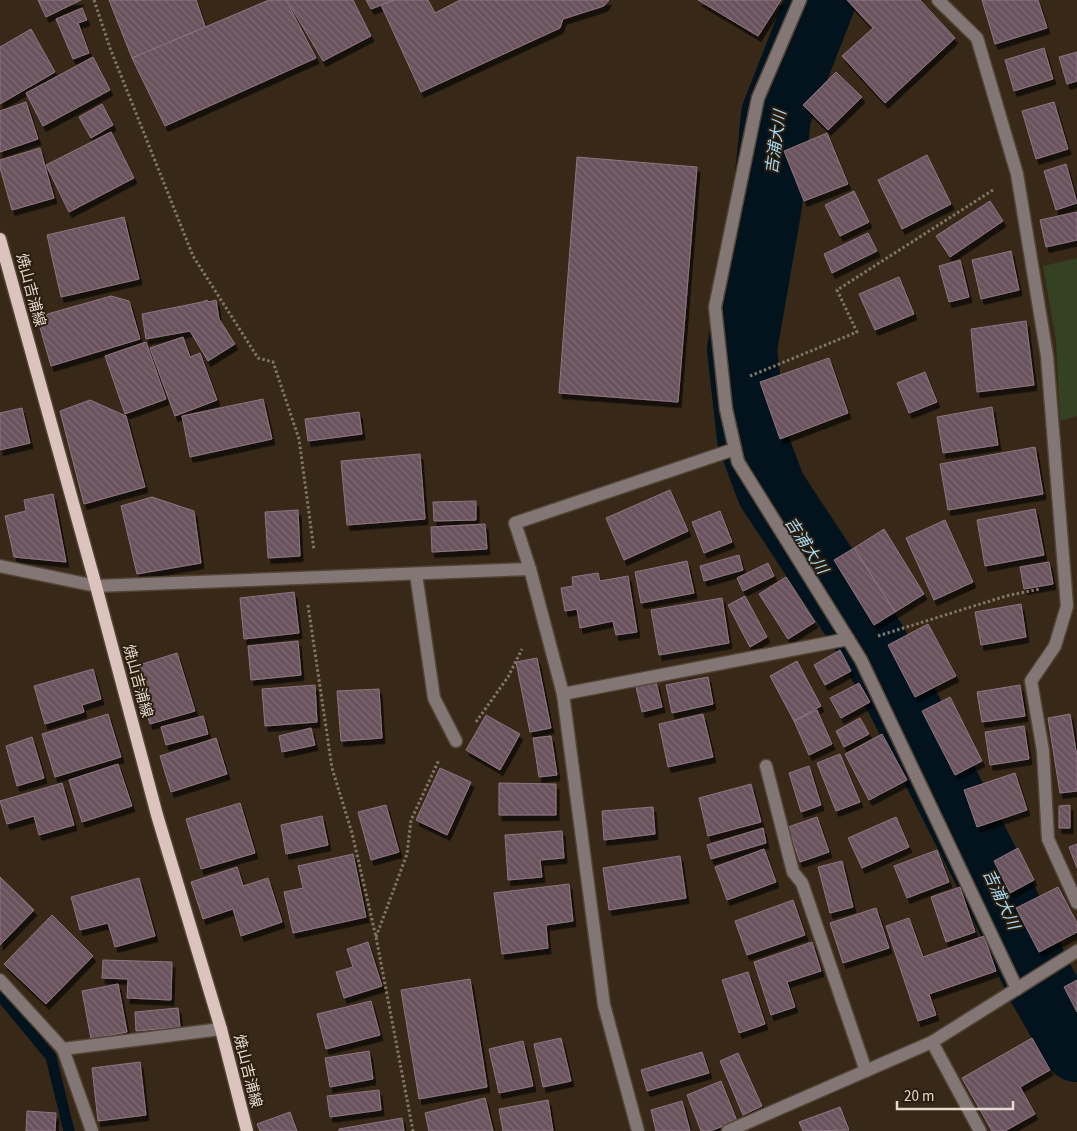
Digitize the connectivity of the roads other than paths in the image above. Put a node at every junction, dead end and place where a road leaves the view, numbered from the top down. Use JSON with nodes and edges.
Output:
{"nodes":[{"id":1,"x":800,"y":0,"type":"edge"},
{"id":2,"x":938,"y":0,"type":"edge"},
{"id":3,"x":0,"y":238,"type":"edge"},
{"id":4,"x":735,"y":449,"type":"junction"},
{"id":5,"x":0,"y":566,"type":"edge"},
{"id":6,"x":530,"y":569,"type":"junction"},
{"id":7,"x":416,"y":574,"type":"junction"},
{"id":8,"x":96,"y":586,"type":"junction"},
{"id":9,"x":848,"y":639,"type":"junction"},
{"id":10,"x":563,"y":694,"type":"junction"},
{"id":11,"x":456,"y":741,"type":"road end"},
{"id":12,"x":766,"y":766,"type":"dead end"},
{"id":13,"x":1077,"y":903,"type":"edge"},
{"id":14,"x":1077,"y":951,"type":"edge"},
{"id":15,"x":0,"y":980,"type":"edge"},
{"id":16,"x":1017,"y":989,"type":"junction"},
{"id":17,"x":221,"y":1029,"type":"junction"},
{"id":18,"x":932,"y":1042,"type":"junction"},
{"id":19,"x":63,"y":1049,"type":"junction"},
{"id":20,"x":866,"y":1071,"type":"junction"},
{"id":21,"x":92,"y":1131,"type":"edge"},
{"id":22,"x":247,"y":1131,"type":"edge"},
{"id":23,"x":638,"y":1131,"type":"edge"},
{"id":24,"x":728,"y":1131,"type":"edge"},
{"id":25,"x":980,"y":1131,"type":"edge"}],
"edges":[{"from":1,"to":4,"type":"street"},
{"from":2,"to":13,"type":"street"},
{"from":3,"to":8,"type":"main road","name":"焼山吉浦線"},
{"from":4,"to":6,"type":"street"},
{"from":4,"to":9,"type":"street"},
{"from":5,"to":8,"type":"street"},
{"from":6,"to":7,"type":"street"},
{"from":6,"to":10,"type":"street"},
{"from":7,"to":8,"type":"street"},
{"from":7,"to":11,"type":"street"},
{"from":8,"to":17,"type":"main road","name":"焼山吉浦線"},
{"from":9,"to":10,"type":"street"},
{"from":9,"to":16,"type":"street"},
{"from":10,"to":23,"type":"street"},
{"from":12,"to":20,"type":"street"},
{"from":14,"to":16,"type":"street"},
{"from":15,"to":19,"type":"street"},
{"from":16,"to":18,"type":"street"},
{"from":17,"to":19,"type":"street"},
{"from":17,"to":22,"type":"main road","name":"焼山吉浦線"},
{"from":18,"to":20,"type":"street"},
{"from":18,"to":25,"type":"street"},
{"from":19,"to":21,"type":"street"},
{"from":20,"to":24,"type":"street"}]}
